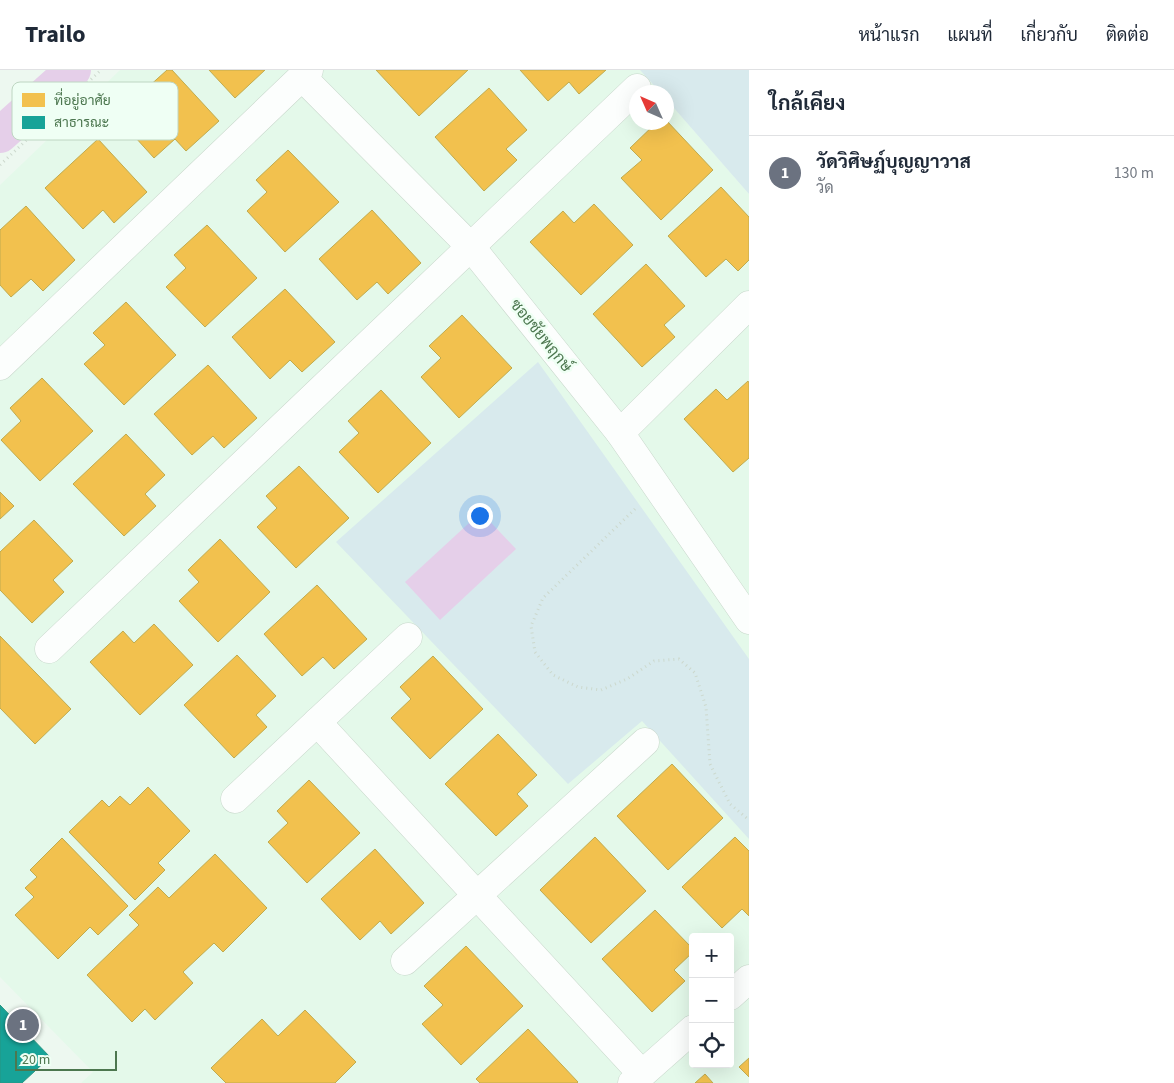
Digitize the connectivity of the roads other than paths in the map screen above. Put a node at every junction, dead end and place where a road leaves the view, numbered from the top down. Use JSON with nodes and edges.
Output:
{"nodes":[{"id":1,"x":306,"y":74,"type":"edge"},
{"id":2,"x":629,"y":96,"type":"edge"},
{"id":3,"x":470,"y":247,"type":"junction"},
{"id":4,"x":749,"y":305,"type":"edge"},
{"id":5,"x":0,"y":366,"type":"edge"},
{"id":6,"x":620,"y":433,"type":"junction"},
{"id":7,"x":749,"y":620,"type":"edge"},
{"id":8,"x":408,"y":637,"type":"dead end"},
{"id":9,"x":50,"y":649,"type":"dead end"},
{"id":10,"x":318,"y":722,"type":"junction"},
{"id":11,"x":645,"y":742,"type":"dead end"},
{"id":12,"x":235,"y":799,"type":"dead end"},
{"id":13,"x":477,"y":895,"type":"junction"},
{"id":14,"x":405,"y":961,"type":"dead end"},
{"id":15,"x":749,"y":979,"type":"edge"},
{"id":16,"x":734,"y":992,"type":"edge"},
{"id":17,"x":689,"y":1032,"type":"edge"},
{"id":18,"x":637,"y":1078,"type":"edge"}],
"edges":[{"from":1,"to":3,"type":"street","name":"ซอยชัยพฤกษ์"},
{"from":1,"to":5,"type":"street"},
{"from":2,"to":3,"type":"street"},
{"from":3,"to":6,"type":"street","name":"ซอยชัยพฤกษ์"},
{"from":3,"to":9,"type":"street"},
{"from":4,"to":6,"type":"street"},
{"from":6,"to":7,"type":"street","name":"ซอยชัยพฤกษ์"},
{"from":8,"to":10,"type":"street"},
{"from":10,"to":12,"type":"street"},
{"from":10,"to":13,"type":"street"},
{"from":11,"to":13,"type":"street"},
{"from":13,"to":14,"type":"street"},
{"from":13,"to":18,"type":"street"},
{"from":15,"to":16,"type":"street"},
{"from":17,"to":18,"type":"street"}]}
